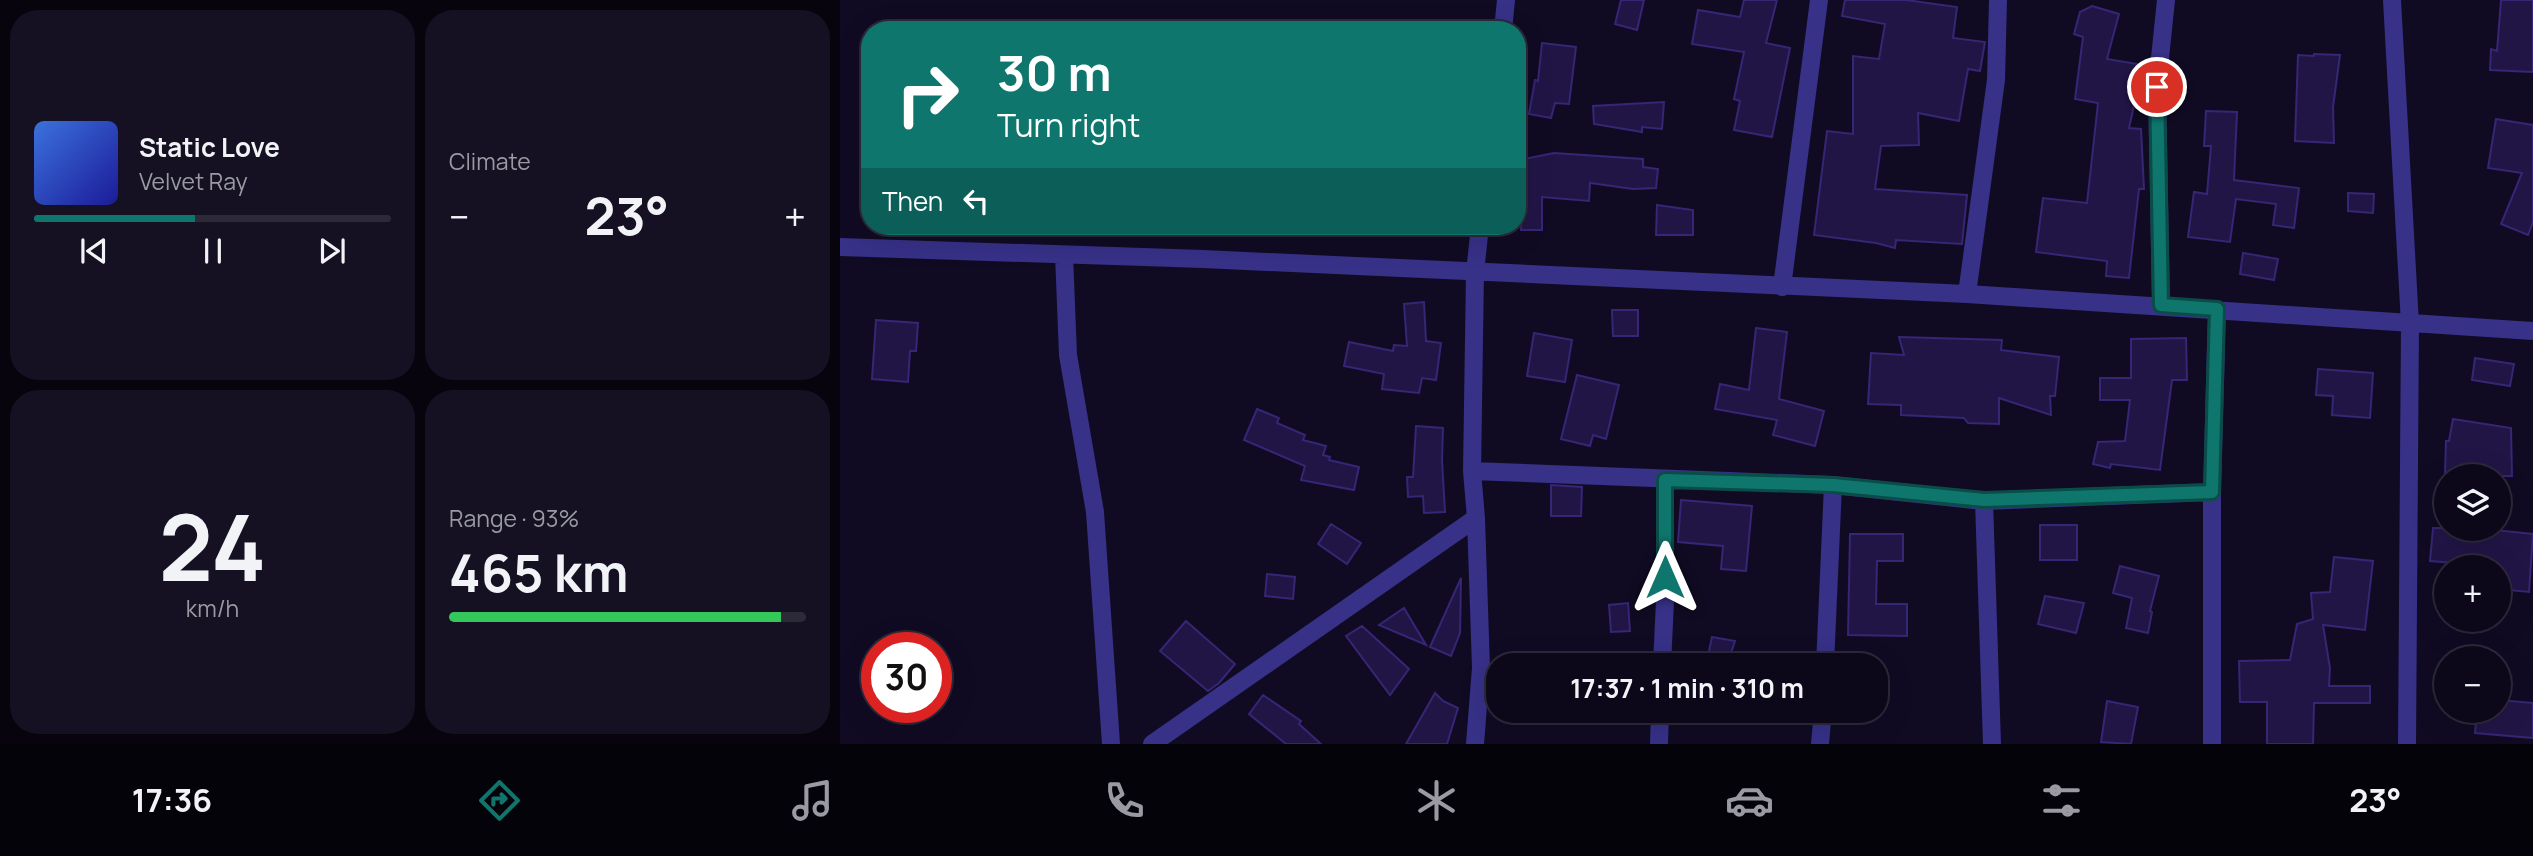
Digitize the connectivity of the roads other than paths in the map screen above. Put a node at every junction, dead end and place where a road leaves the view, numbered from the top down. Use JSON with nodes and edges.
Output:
{"nodes":[{"id":1,"x":1506,"y":0,"type":"edge"},
{"id":2,"x":1819,"y":0,"type":"edge"},
{"id":3,"x":1998,"y":0,"type":"edge"},
{"id":4,"x":2166,"y":0,"type":"edge"},
{"id":5,"x":2392,"y":0,"type":"edge"},
{"id":6,"x":1504,"y":21,"type":"edge"},
{"id":7,"x":1479,"y":235,"type":"edge"},
{"id":8,"x":840,"y":247,"type":"edge"},
{"id":9,"x":1064,"y":255,"type":"junction"},
{"id":10,"x":1475,"y":272,"type":"junction"},
{"id":11,"x":1782,"y":287,"type":"junction"},
{"id":12,"x":1967,"y":294,"type":"junction"},
{"id":13,"x":2161,"y":305,"type":"junction"},
{"id":14,"x":2217,"y":309,"type":"junction"},
{"id":15,"x":2410,"y":324,"type":"junction"},
{"id":16,"x":2533,"y":331,"type":"edge"},
{"id":17,"x":1472,"y":471,"type":"junction"},
{"id":18,"x":1665,"y":480,"type":"junction"},
{"id":19,"x":1833,"y":485,"type":"junction"},
{"id":20,"x":2212,"y":492,"type":"junction"},
{"id":21,"x":1984,"y":500,"type":"junction"},
{"id":22,"x":1476,"y":518,"type":"junction"},
{"id":23,"x":1663,"y":653,"type":"edge"},
{"id":24,"x":1826,"y":653,"type":"edge"},
{"id":25,"x":1660,"y":723,"type":"edge"},
{"id":26,"x":1822,"y":723,"type":"edge"},
{"id":27,"x":1111,"y":744,"type":"edge"},
{"id":28,"x":1152,"y":744,"type":"edge"},
{"id":29,"x":1475,"y":744,"type":"edge"},
{"id":30,"x":1659,"y":744,"type":"edge"},
{"id":31,"x":1820,"y":744,"type":"edge"},
{"id":32,"x":1992,"y":744,"type":"edge"},
{"id":33,"x":2212,"y":744,"type":"edge"},
{"id":34,"x":2407,"y":744,"type":"edge"}],
"edges":[{"from":1,"to":6,"type":"street"},
{"from":2,"to":11,"type":"street"},
{"from":3,"to":12,"type":"street"},
{"from":4,"to":13,"type":"street"},
{"from":5,"to":15,"type":"street"},
{"from":7,"to":10,"type":"street"},
{"from":8,"to":9,"type":"street"},
{"from":9,"to":10,"type":"street"},
{"from":9,"to":27,"type":"street"},
{"from":10,"to":11,"type":"street"},
{"from":10,"to":17,"type":"street"},
{"from":11,"to":12,"type":"street"},
{"from":12,"to":13,"type":"street"},
{"from":13,"to":14,"type":"street"},
{"from":14,"to":15,"type":"street"},
{"from":14,"to":20,"type":"street"},
{"from":15,"to":16,"type":"street"},
{"from":15,"to":34,"type":"street"},
{"from":17,"to":18,"type":"street"},
{"from":17,"to":22,"type":"street"},
{"from":18,"to":19,"type":"street"},
{"from":18,"to":23,"type":"street"},
{"from":19,"to":21,"type":"street"},
{"from":19,"to":24,"type":"street"},
{"from":20,"to":21,"type":"street"},
{"from":20,"to":33,"type":"street"},
{"from":21,"to":32,"type":"street"},
{"from":22,"to":28,"type":"street"},
{"from":22,"to":29,"type":"street"},
{"from":25,"to":30,"type":"street"},
{"from":26,"to":31,"type":"street"}]}
